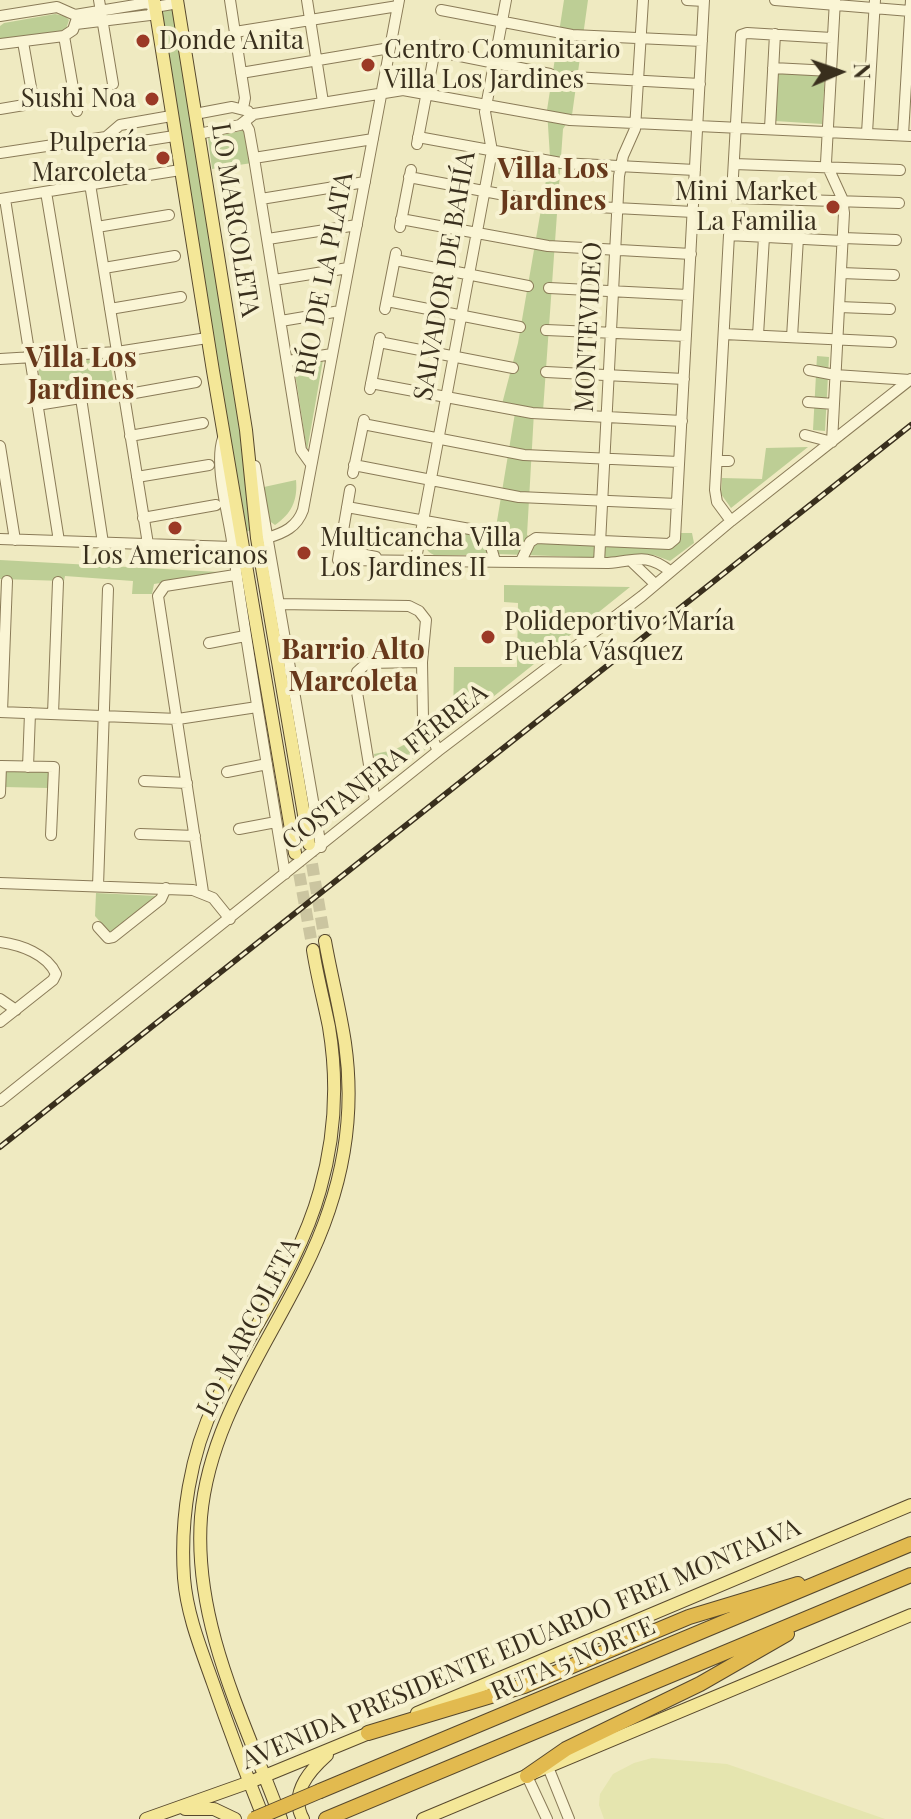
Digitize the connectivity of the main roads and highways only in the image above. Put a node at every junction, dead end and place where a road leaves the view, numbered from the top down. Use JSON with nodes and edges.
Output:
{"nodes":[{"id":1,"x":177,"y":2,"type":"edge"},
{"id":2,"x":154,"y":4,"type":"edge"},
{"id":3,"x":236,"y":367,"type":"junction"},
{"id":4,"x":213,"y":371,"type":"junction"},
{"id":5,"x":246,"y":430,"type":"junction"},
{"id":6,"x":225,"y":433,"type":"junction"},
{"id":7,"x":315,"y":845,"type":"tunnel mouth"},
{"id":8,"x":295,"y":853,"type":"tunnel mouth"},
{"id":9,"x":325,"y":941,"type":"tunnel mouth"},
{"id":10,"x":313,"y":950,"type":"tunnel mouth"},
{"id":11,"x":244,"y":1348,"type":"junction"},
{"id":12,"x":256,"y":1359,"type":"junction"},
{"id":13,"x":233,"y":1369,"type":"junction"},
{"id":14,"x":245,"y":1379,"type":"junction"},
{"id":15,"x":911,"y":1505,"type":"edge"},
{"id":16,"x":911,"y":1544,"type":"edge"},
{"id":17,"x":840,"y":1574,"type":"junction"},
{"id":18,"x":911,"y":1575,"type":"edge"},
{"id":19,"x":839,"y":1604,"type":"junction"},
{"id":20,"x":911,"y":1615,"type":"edge"},
{"id":21,"x":368,"y":1733,"type":"junction"},
{"id":22,"x":339,"y":1745,"type":"junction"},
{"id":23,"x":265,"y":1776,"type":"junction"},
{"id":24,"x":527,"y":1776,"type":"junction"},
{"id":25,"x":250,"y":1782,"type":"junction"},
{"id":26,"x":170,"y":1811,"type":"junction"},
{"id":27,"x":329,"y":1818,"type":"edge"},
{"id":28,"x":146,"y":1819,"type":"edge"},
{"id":29,"x":235,"y":1819,"type":"edge"},
{"id":30,"x":254,"y":1819,"type":"edge"},
{"id":31,"x":264,"y":1819,"type":"edge"},
{"id":32,"x":281,"y":1819,"type":"edge"},
{"id":33,"x":303,"y":1819,"type":"edge"},
{"id":34,"x":423,"y":1819,"type":"edge"}],
"edges":[{"from":1,"to":3,"type":"main road","name":"LO MARCOLETA"},
{"from":2,"to":4,"type":"main road","name":"LO MARCOLETA"},
{"from":3,"to":4,"type":"main road"},
{"from":3,"to":5,"type":"main road","name":"LO MARCOLETA"},
{"from":4,"to":6,"type":"main road","name":"LO MARCOLETA"},
{"from":5,"to":6,"type":"main road"},
{"from":5,"to":7,"type":"main road","name":"LO MARCOLETA"},
{"from":6,"to":8,"type":"main road","name":"LO MARCOLETA"},
{"from":9,"to":12,"type":"main road","name":"LO MARCOLETA"},
{"from":10,"to":11,"type":"main road","name":"LO MARCOLETA"},
{"from":11,"to":12,"type":"main road"},
{"from":11,"to":13,"type":"main road","name":"LO MARCOLETA"},
{"from":12,"to":14,"type":"main road","name":"LO MARCOLETA"},
{"from":13,"to":14,"type":"main road"},
{"from":13,"to":25,"type":"main road","name":"LO MARCOLETA"},
{"from":14,"to":23,"type":"main road","name":"LO MARCOLETA"},
{"from":15,"to":21,"type":"main road","name":"AVENIDA PRESIDENTE EDUARDO FREI MONTALVA"},
{"from":16,"to":17,"type":"highway","name":"RUTA 5 NORTE"},
{"from":17,"to":21,"type":"highway"},
{"from":17,"to":30,"type":"highway","name":"RUTA 5 NORTE","bridge":true},
{"from":18,"to":19,"type":"highway","name":"RUTA 5 NORTE"},
{"from":19,"to":24,"type":"highway"},
{"from":19,"to":27,"type":"highway","name":"RUTA 5 NORTE"},
{"from":20,"to":24,"type":"main road"},
{"from":21,"to":22,"type":"main road","name":"AVENIDA PRESIDENTE EDUARDO FREI MONTALVA"},
{"from":22,"to":23,"type":"main road","name":"AVENIDA PRESIDENTE EDUARDO FREI MONTALVA"},
{"from":22,"to":33,"type":"main road"},
{"from":23,"to":25,"type":"main road","name":"AVENIDA PRESIDENTE EDUARDO FREI MONTALVA"},
{"from":23,"to":32,"type":"main road","name":"LO MARCOLETA"},
{"from":24,"to":34,"type":"main road"},
{"from":25,"to":26,"type":"main road","name":"AVENIDA PRESIDENTE EDUARDO FREI MONTALVA"},
{"from":25,"to":31,"type":"main road","name":"LO MARCOLETA"},
{"from":26,"to":28,"type":"main road","name":"AVENIDA PRESIDENTE EDUARDO FREI MONTALVA"},
{"from":26,"to":29,"type":"main road"}]}
